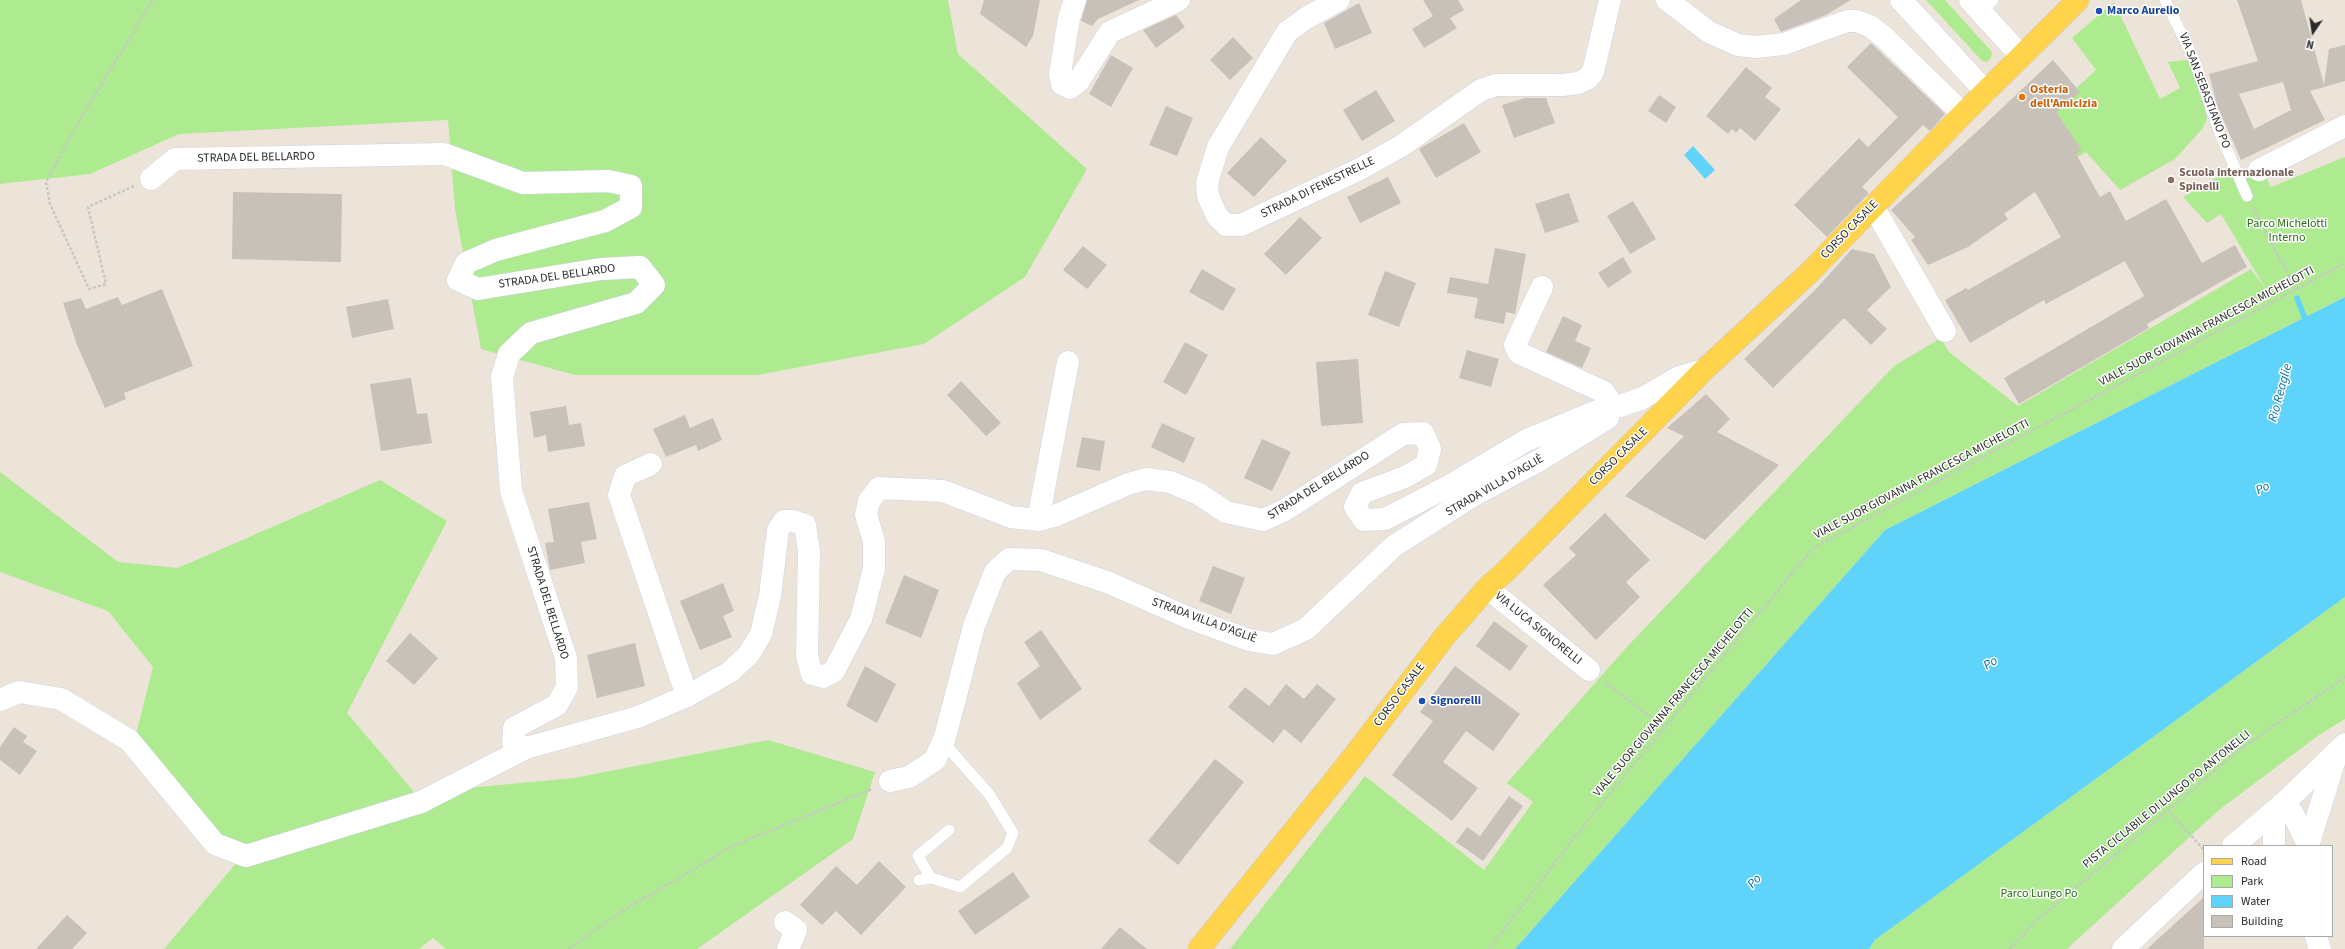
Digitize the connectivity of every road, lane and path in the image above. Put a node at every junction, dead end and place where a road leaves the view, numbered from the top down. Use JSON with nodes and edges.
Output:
{"nodes":[{"id":1,"x":153,"y":0,"type":"edge"},
{"id":2,"x":1075,"y":0,"type":"edge"},
{"id":3,"x":1179,"y":0,"type":"edge"},
{"id":4,"x":1339,"y":0,"type":"edge"},
{"id":5,"x":1610,"y":0,"type":"edge"},
{"id":6,"x":1667,"y":0,"type":"edge"},
{"id":7,"x":1900,"y":0,"type":"edge"},
{"id":8,"x":2078,"y":0,"type":"edge"},
{"id":9,"x":2165,"y":0,"type":"edge"},
{"id":10,"x":1981,"y":4,"type":"edge"},
{"id":11,"x":2021,"y":56,"type":"junction"},
{"id":12,"x":1986,"y":92,"type":"junction"},
{"id":13,"x":1963,"y":114,"type":"junction"},
{"id":14,"x":2345,"y":126,"type":"edge"},
{"id":15,"x":2259,"y":170,"type":"dead end"},
{"id":16,"x":151,"y":179,"type":"joint"},
{"id":17,"x":2247,"y":196,"type":"joint"},
{"id":18,"x":1873,"y":206,"type":"junction"},
{"id":19,"x":2345,"y":263,"type":"edge"},
{"id":20,"x":1542,"y":287,"type":"dead end"},
{"id":21,"x":2296,"y":290,"type":"junction"},
{"id":22,"x":1945,"y":331,"type":"dead end"},
{"id":23,"x":1068,"y":362,"type":"dead end"},
{"id":24,"x":1704,"y":370,"type":"junction"},
{"id":25,"x":1616,"y":406,"type":"junction"},
{"id":26,"x":651,"y":464,"type":"dead end"},
{"id":27,"x":1038,"y":520,"type":"junction"},
{"id":28,"x":1487,"y":588,"type":"junction"},
{"id":29,"x":1589,"y":670,"type":"joint"},
{"id":30,"x":2345,"y":677,"type":"edge"},
{"id":31,"x":687,"y":696,"type":"junction"},
{"id":32,"x":0,"y":700,"type":"edge"},
{"id":33,"x":1665,"y":728,"type":"junction"},
{"id":34,"x":943,"y":742,"type":"junction"},
{"id":35,"x":2342,"y":747,"type":"edge"},
{"id":36,"x":526,"y":748,"type":"junction"},
{"id":37,"x":890,"y":781,"type":"joint"},
{"id":38,"x":2278,"y":808,"type":"junction"},
{"id":39,"x":2168,"y":810,"type":"junction"},
{"id":40,"x":949,"y":830,"type":"dead end"},
{"id":41,"x":2234,"y":845,"type":"edge"},
{"id":42,"x":2274,"y":845,"type":"edge"},
{"id":43,"x":2308,"y":845,"type":"edge"},
{"id":44,"x":2308,"y":845,"type":"edge"},
{"id":45,"x":2203,"y":849,"type":"edge"},
{"id":46,"x":2203,"y":874,"type":"edge"},
{"id":47,"x":785,"y":922,"type":"dead end"},
{"id":48,"x":2316,"y":937,"type":"edge"},
{"id":49,"x":569,"y":949,"type":"edge"},
{"id":50,"x":788,"y":949,"type":"edge"},
{"id":51,"x":1199,"y":949,"type":"edge"},
{"id":52,"x":1489,"y":949,"type":"edge"},
{"id":53,"x":2010,"y":949,"type":"edge"},
{"id":54,"x":2123,"y":949,"type":"edge"},
{"id":55,"x":2320,"y":949,"type":"edge"}],
"edges":[{"from":1,"to":16,"type":"path"},
{"from":2,"to":3,"type":"street"},
{"from":4,"to":5,"type":"street","name":"STRADA DI FENESTRELLE"},
{"from":6,"to":13,"type":"street"},
{"from":7,"to":12,"type":"street"},
{"from":8,"to":11,"type":"main road","name":"CORSO CASALE"},
{"from":9,"to":17,"type":"lane","name":"VIA SAN SEBASTIANO PO"},
{"from":10,"to":11,"type":"street"},
{"from":11,"to":12,"type":"main road","name":"CORSO CASALE"},
{"from":12,"to":13,"type":"main road","name":"CORSO CASALE"},
{"from":13,"to":18,"type":"main road","name":"CORSO CASALE"},
{"from":14,"to":15,"type":"street"},
{"from":16,"to":36,"type":"street","name":"STRADA DEL BELLARDO"},
{"from":17,"to":21,"type":"path"},
{"from":18,"to":22,"type":"street"},
{"from":18,"to":24,"type":"main road","name":"CORSO CASALE"},
{"from":19,"to":21,"type":"path","name":"VIALE SUOR GIOVANNA FRANCESCA MICHELOTTI"},
{"from":20,"to":25,"type":"street"},
{"from":21,"to":33,"type":"path","name":"VIALE SUOR GIOVANNA FRANCESCA MICHELOTTI"},
{"from":23,"to":27,"type":"street"},
{"from":24,"to":25,"type":"street","name":"STRADA DEL BELLARDO"},
{"from":24,"to":28,"type":"main road","name":"CORSO CASALE"},
{"from":25,"to":27,"type":"street","name":"STRADA DEL BELLARDO"},
{"from":25,"to":34,"type":"street","name":"STRADA VILLA D'AGLIÈ"},
{"from":26,"to":31,"type":"street"},
{"from":27,"to":31,"type":"street","name":"STRADA DEL BELLARDO"},
{"from":28,"to":29,"type":"street","name":"VIA LUCA SIGNORELLI"},
{"from":28,"to":51,"type":"main road","name":"CORSO CASALE"},
{"from":29,"to":33,"type":"path"},
{"from":30,"to":39,"type":"path","name":"PISTA CICLABILE DI LUNGO PO ANTONELLI"},
{"from":31,"to":36,"type":"street","name":"STRADA DEL BELLARDO"},
{"from":32,"to":36,"type":"street"},
{"from":33,"to":52,"type":"path","name":"VIALE SUOR GIOVANNA FRANCESCA MICHELOTTI"},
{"from":34,"to":37,"type":"street","name":"STRADA VILLA D'AGLIÈ"},
{"from":34,"to":40,"type":"lane"},
{"from":35,"to":38,"type":"street"},
{"from":35,"to":44,"type":"street"},
{"from":37,"to":49,"type":"path"},
{"from":38,"to":41,"type":"street"},
{"from":38,"to":42,"type":"street"},
{"from":38,"to":43,"type":"street"},
{"from":39,"to":45,"type":"path"},
{"from":39,"to":53,"type":"path","name":"PISTA CICLABILE DI LUNGO PO ANTONELLI"},
{"from":46,"to":54,"type":"street"},
{"from":47,"to":50,"type":"street"},
{"from":48,"to":55,"type":"street"}]}
